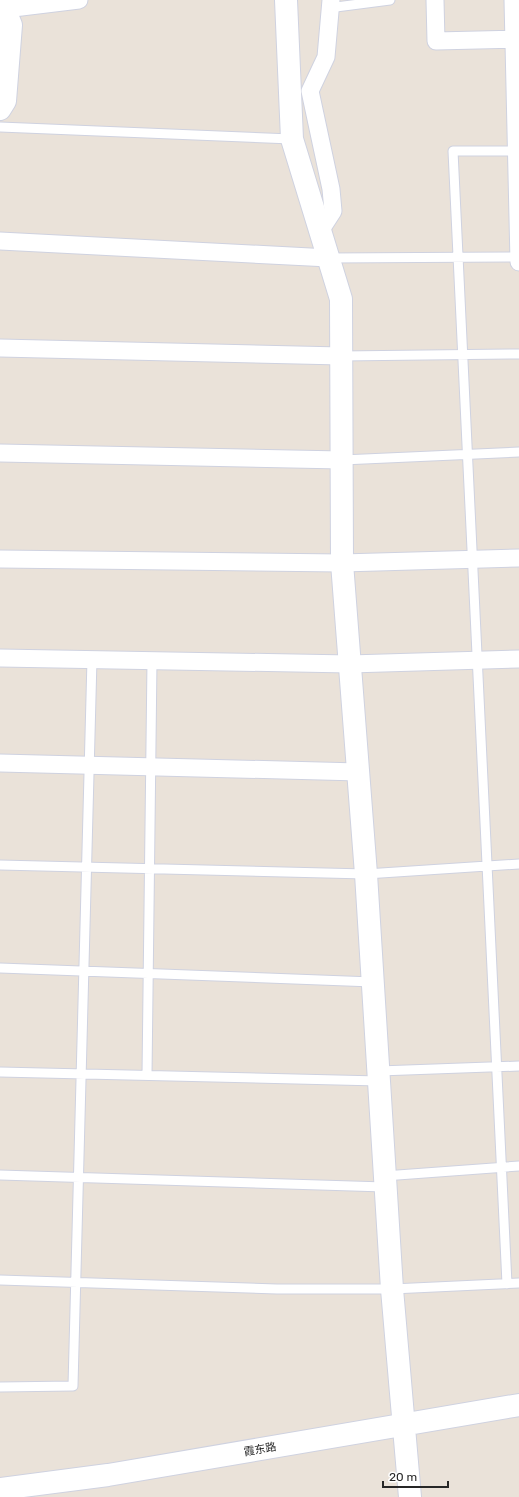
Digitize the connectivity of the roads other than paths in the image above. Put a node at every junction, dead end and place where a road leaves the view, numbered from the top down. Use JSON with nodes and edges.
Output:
{"nodes":[{"id":1,"x":79,"y":0,"type":"edge"},
{"id":2,"x":286,"y":0,"type":"edge"},
{"id":3,"x":390,"y":0,"type":"edge"},
{"id":4,"x":435,"y":0,"type":"edge"},
{"id":5,"x":513,"y":0,"type":"edge"},
{"id":6,"x":333,"y":4,"type":"edge"},
{"id":7,"x":3,"y":5,"type":"edge"},
{"id":8,"x":516,"y":39,"type":"edge"},
{"id":9,"x":0,"y":109,"type":"edge"},
{"id":10,"x":0,"y":126,"type":"edge"},
{"id":11,"x":292,"y":139,"type":"junction"},
{"id":12,"x":518,"y":151,"type":"edge"},
{"id":13,"x":320,"y":231,"type":"junction"},
{"id":14,"x":0,"y":241,"type":"edge"},
{"id":15,"x":519,"y":257,"type":"edge"},
{"id":16,"x":329,"y":258,"type":"junction"},
{"id":17,"x":458,"y":258,"type":"junction"},
{"id":18,"x":519,"y":262,"type":"edge"},
{"id":19,"x":0,"y":348,"type":"edge"},
{"id":20,"x":519,"y":354,"type":"edge"},
{"id":21,"x":463,"y":355,"type":"junction"},
{"id":22,"x":341,"y":356,"type":"junction"},
{"id":23,"x":519,"y":452,"type":"edge"},
{"id":24,"x":0,"y":453,"type":"edge"},
{"id":25,"x":468,"y":454,"type":"junction"},
{"id":26,"x":342,"y":460,"type":"junction"},
{"id":27,"x":519,"y":558,"type":"edge"},
{"id":28,"x":0,"y":559,"type":"edge"},
{"id":29,"x":473,"y":560,"type":"junction"},
{"id":30,"x":342,"y":564,"type":"junction"},
{"id":31,"x":0,"y":658,"type":"edge"},
{"id":32,"x":92,"y":660,"type":"junction"},
{"id":33,"x":519,"y":660,"type":"edge"},
{"id":34,"x":152,"y":661,"type":"junction"},
{"id":35,"x":478,"y":661,"type":"junction"},
{"id":36,"x":350,"y":664,"type":"junction"},
{"id":37,"x":0,"y":763,"type":"edge"},
{"id":38,"x":359,"y":772,"type":"junction"},
{"id":39,"x":519,"y":864,"type":"edge"},
{"id":40,"x":0,"y":865,"type":"edge"},
{"id":41,"x":488,"y":867,"type":"junction"},
{"id":42,"x":366,"y":874,"type":"junction"},
{"id":43,"x":0,"y":968,"type":"edge"},
{"id":44,"x":373,"y":982,"type":"junction"},
{"id":45,"x":519,"y":1066,"type":"edge"},
{"id":46,"x":497,"y":1067,"type":"junction"},
{"id":47,"x":0,"y":1072,"type":"edge"},
{"id":48,"x":147,"y":1075,"type":"junction"},
{"id":49,"x":379,"y":1076,"type":"junction"},
{"id":50,"x":519,"y":1166,"type":"edge"},
{"id":51,"x":501,"y":1168,"type":"junction"},
{"id":52,"x":0,"y":1175,"type":"edge"},
{"id":53,"x":385,"y":1181,"type":"junction"},
{"id":54,"x":0,"y":1280,"type":"edge"},
{"id":55,"x":519,"y":1283,"type":"edge"},
{"id":56,"x":507,"y":1284,"type":"junction"},
{"id":57,"x":392,"y":1289,"type":"junction"},
{"id":58,"x":0,"y":1387,"type":"edge"},
{"id":59,"x":519,"y":1405,"type":"edge"},
{"id":60,"x":403,"y":1424,"type":"junction"},
{"id":61,"x":0,"y":1489,"type":"edge"},
{"id":62,"x":410,"y":1497,"type":"edge"}],
"edges":[{"from":1,"to":7,"type":"street"},
{"from":2,"to":11,"type":"street"},
{"from":3,"to":6,"type":"lane"},
{"from":4,"to":8,"type":"street"},
{"from":5,"to":8,"type":"street"},
{"from":6,"to":13,"type":"street"},
{"from":7,"to":9,"type":"street"},
{"from":8,"to":12,"type":"street"},
{"from":10,"to":11,"type":"lane"},
{"from":11,"to":13,"type":"street"},
{"from":12,"to":15,"type":"street"},
{"from":12,"to":17,"type":"lane"},
{"from":13,"to":16,"type":"street"},
{"from":14,"to":16,"type":"street"},
{"from":15,"to":17,"type":"lane"},
{"from":15,"to":18,"type":"street"},
{"from":16,"to":17,"type":"lane"},
{"from":16,"to":22,"type":"street"},
{"from":17,"to":21,"type":"lane"},
{"from":19,"to":22,"type":"street"},
{"from":20,"to":21,"type":"lane"},
{"from":21,"to":22,"type":"lane"},
{"from":21,"to":25,"type":"lane"},
{"from":22,"to":26,"type":"street"},
{"from":23,"to":25,"type":"lane"},
{"from":24,"to":26,"type":"street"},
{"from":25,"to":26,"type":"lane"},
{"from":25,"to":29,"type":"lane"},
{"from":26,"to":30,"type":"street"},
{"from":27,"to":29,"type":"street"},
{"from":28,"to":30,"type":"street"},
{"from":29,"to":30,"type":"street"},
{"from":29,"to":35,"type":"lane"},
{"from":30,"to":36,"type":"street"},
{"from":31,"to":32,"type":"street"},
{"from":32,"to":34,"type":"street"},
{"from":32,"to":58,"type":"lane"},
{"from":33,"to":35,"type":"street"},
{"from":34,"to":36,"type":"street"},
{"from":34,"to":48,"type":"lane"},
{"from":35,"to":36,"type":"street"},
{"from":35,"to":41,"type":"lane"},
{"from":36,"to":38,"type":"street"},
{"from":37,"to":38,"type":"street"},
{"from":38,"to":42,"type":"street"},
{"from":39,"to":41,"type":"lane"},
{"from":40,"to":42,"type":"lane"},
{"from":41,"to":42,"type":"lane"},
{"from":41,"to":46,"type":"lane"},
{"from":42,"to":44,"type":"street"},
{"from":43,"to":44,"type":"lane"},
{"from":44,"to":49,"type":"street"},
{"from":45,"to":46,"type":"lane"},
{"from":46,"to":49,"type":"lane"},
{"from":46,"to":51,"type":"lane"},
{"from":47,"to":48,"type":"lane"},
{"from":48,"to":49,"type":"lane"},
{"from":49,"to":53,"type":"street"},
{"from":50,"to":51,"type":"lane"},
{"from":51,"to":53,"type":"lane"},
{"from":51,"to":56,"type":"lane"},
{"from":52,"to":53,"type":"lane"},
{"from":53,"to":57,"type":"street"},
{"from":54,"to":57,"type":"lane"},
{"from":55,"to":56,"type":"lane"},
{"from":56,"to":57,"type":"lane"},
{"from":57,"to":60,"type":"street"},
{"from":59,"to":60,"type":"street","name":"霞东路"},
{"from":60,"to":61,"type":"street","name":"霞东路"},
{"from":60,"to":62,"type":"street"}]}
